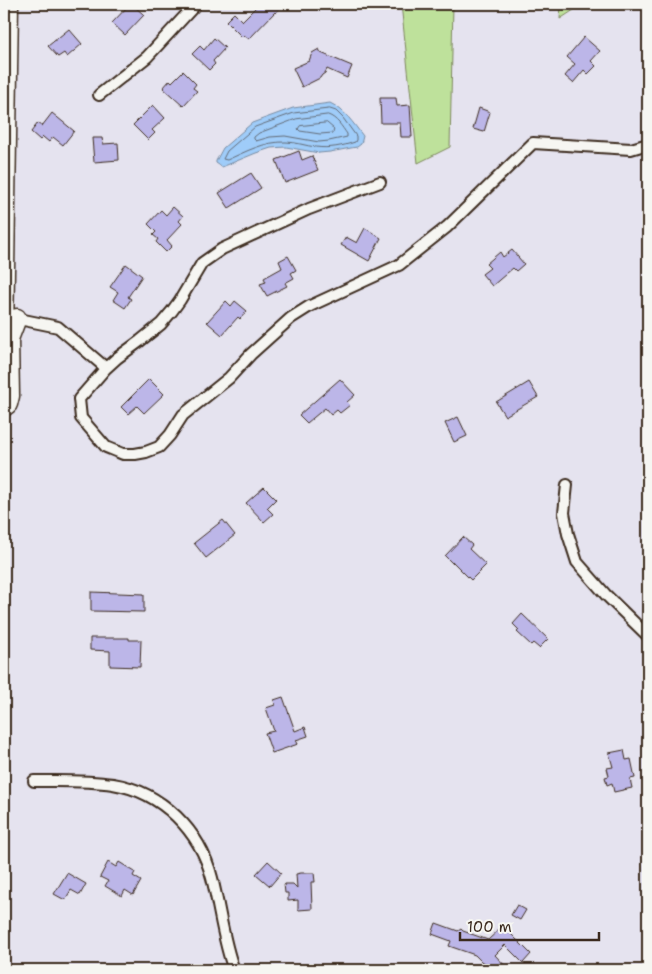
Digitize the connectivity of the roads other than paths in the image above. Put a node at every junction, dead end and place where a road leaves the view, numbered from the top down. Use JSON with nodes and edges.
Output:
{"nodes":[{"id":1,"x":9,"y":4,"type":"edge"},
{"id":2,"x":196,"y":4,"type":"edge"},
{"id":3,"x":100,"y":95,"type":"dead end"},
{"id":4,"x":648,"y":144,"type":"edge"},
{"id":5,"x":380,"y":182,"type":"dead end"},
{"id":6,"x":8,"y":316,"type":"edge"},
{"id":7,"x":4,"y":338,"type":"edge"},
{"id":8,"x":106,"y":368,"type":"junction"},
{"id":9,"x":4,"y":407,"type":"edge"},
{"id":10,"x":567,"y":485,"type":"dead end"},
{"id":11,"x":648,"y":636,"type":"edge"},
{"id":12,"x":34,"y":781,"type":"dead end"},
{"id":13,"x":234,"y":970,"type":"edge"}],
"edges":[{"from":1,"to":6,"type":"highway"},
{"from":2,"to":3,"type":"street"},
{"from":4,"to":8,"type":"street"},
{"from":5,"to":8,"type":"street"},
{"from":6,"to":7,"type":"highway"},
{"from":6,"to":8,"type":"street"},
{"from":6,"to":9,"type":"highway"},
{"from":10,"to":11,"type":"street"},
{"from":12,"to":13,"type":"street"}]}
